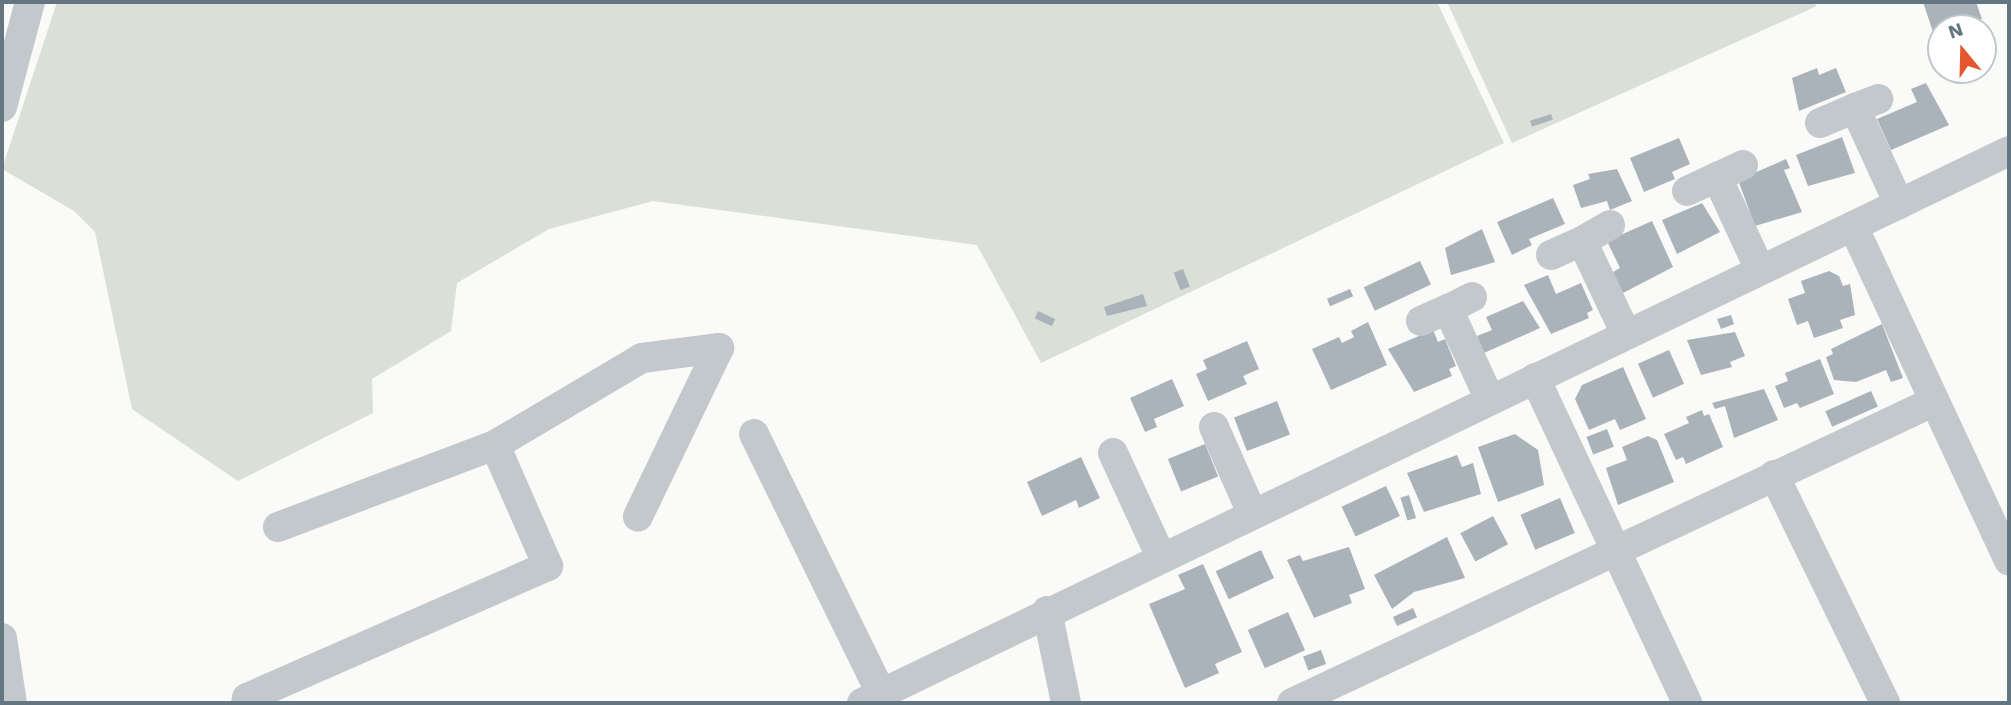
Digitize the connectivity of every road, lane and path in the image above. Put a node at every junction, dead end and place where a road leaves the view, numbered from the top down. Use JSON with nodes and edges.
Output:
{"nodes":[{"id":1,"x":30,"y":2,"type":"edge"},
{"id":2,"x":2,"y":107,"type":"edge"},
{"id":3,"x":1820,"y":122,"type":"dead end"},
{"id":4,"x":2009,"y":151,"type":"edge"},
{"id":5,"x":1687,"y":191,"type":"dead end"},
{"id":6,"x":1899,"y":204,"type":"junction"},
{"id":7,"x":1610,"y":225,"type":"dead end"},
{"id":8,"x":1853,"y":226,"type":"junction"},
{"id":9,"x":1582,"y":241,"type":"junction"},
{"id":10,"x":1550,"y":255,"type":"dead end"},
{"id":11,"x":1760,"y":270,"type":"junction"},
{"id":12,"x":1421,"y":321,"type":"dead end"},
{"id":13,"x":1626,"y":334,"type":"junction"},
{"id":14,"x":1535,"y":378,"type":"junction"},
{"id":15,"x":1490,"y":400,"type":"junction"},
{"id":16,"x":1935,"y":401,"type":"junction"},
{"id":17,"x":1214,"y":427,"type":"dead end"},
{"id":18,"x":754,"y":434,"type":"dead end"},
{"id":19,"x":495,"y":445,"type":"junction"},
{"id":20,"x":1113,"y":453,"type":"dead end"},
{"id":21,"x":1774,"y":475,"type":"junction"},
{"id":22,"x":1252,"y":513,"type":"junction"},
{"id":23,"x":638,"y":516,"type":"dead end"},
{"id":24,"x":278,"y":527,"type":"dead end"},
{"id":25,"x":1615,"y":550,"type":"junction"},
{"id":26,"x":1161,"y":557,"type":"junction"},
{"id":27,"x":2009,"y":560,"type":"edge"},
{"id":28,"x":1047,"y":611,"type":"junction"},
{"id":29,"x":2,"y":638,"type":"edge"},
{"id":30,"x":877,"y":700,"type":"edge"},
{"id":31,"x":1297,"y":702,"type":"edge"},
{"id":32,"x":12,"y":703,"type":"edge"},
{"id":33,"x":246,"y":703,"type":"edge"},
{"id":34,"x":1066,"y":703,"type":"edge"},
{"id":35,"x":1687,"y":703,"type":"edge"},
{"id":36,"x":1885,"y":703,"type":"edge"}],
"edges":[{"from":1,"to":2,"type":"street"},
{"from":3,"to":6,"type":"street"},
{"from":4,"to":6,"type":"street"},
{"from":5,"to":11,"type":"street"},
{"from":6,"to":8,"type":"street"},
{"from":7,"to":9,"type":"street"},
{"from":8,"to":11,"type":"street"},
{"from":8,"to":16,"type":"street"},
{"from":9,"to":10,"type":"street"},
{"from":9,"to":13,"type":"street"},
{"from":11,"to":13,"type":"street"},
{"from":12,"to":15,"type":"street"},
{"from":13,"to":14,"type":"street"},
{"from":14,"to":15,"type":"street"},
{"from":14,"to":25,"type":"street"},
{"from":15,"to":22,"type":"street"},
{"from":16,"to":21,"type":"street"},
{"from":16,"to":27,"type":"street"},
{"from":17,"to":22,"type":"street"},
{"from":18,"to":30,"type":"street"},
{"from":19,"to":23,"type":"street"},
{"from":19,"to":24,"type":"street"},
{"from":19,"to":33,"type":"street"},
{"from":20,"to":26,"type":"street"},
{"from":21,"to":25,"type":"street"},
{"from":21,"to":36,"type":"street"},
{"from":22,"to":26,"type":"street"},
{"from":25,"to":31,"type":"street"},
{"from":25,"to":35,"type":"street"},
{"from":26,"to":28,"type":"street"},
{"from":28,"to":30,"type":"street"},
{"from":28,"to":34,"type":"street"},
{"from":29,"to":32,"type":"street"}]}
